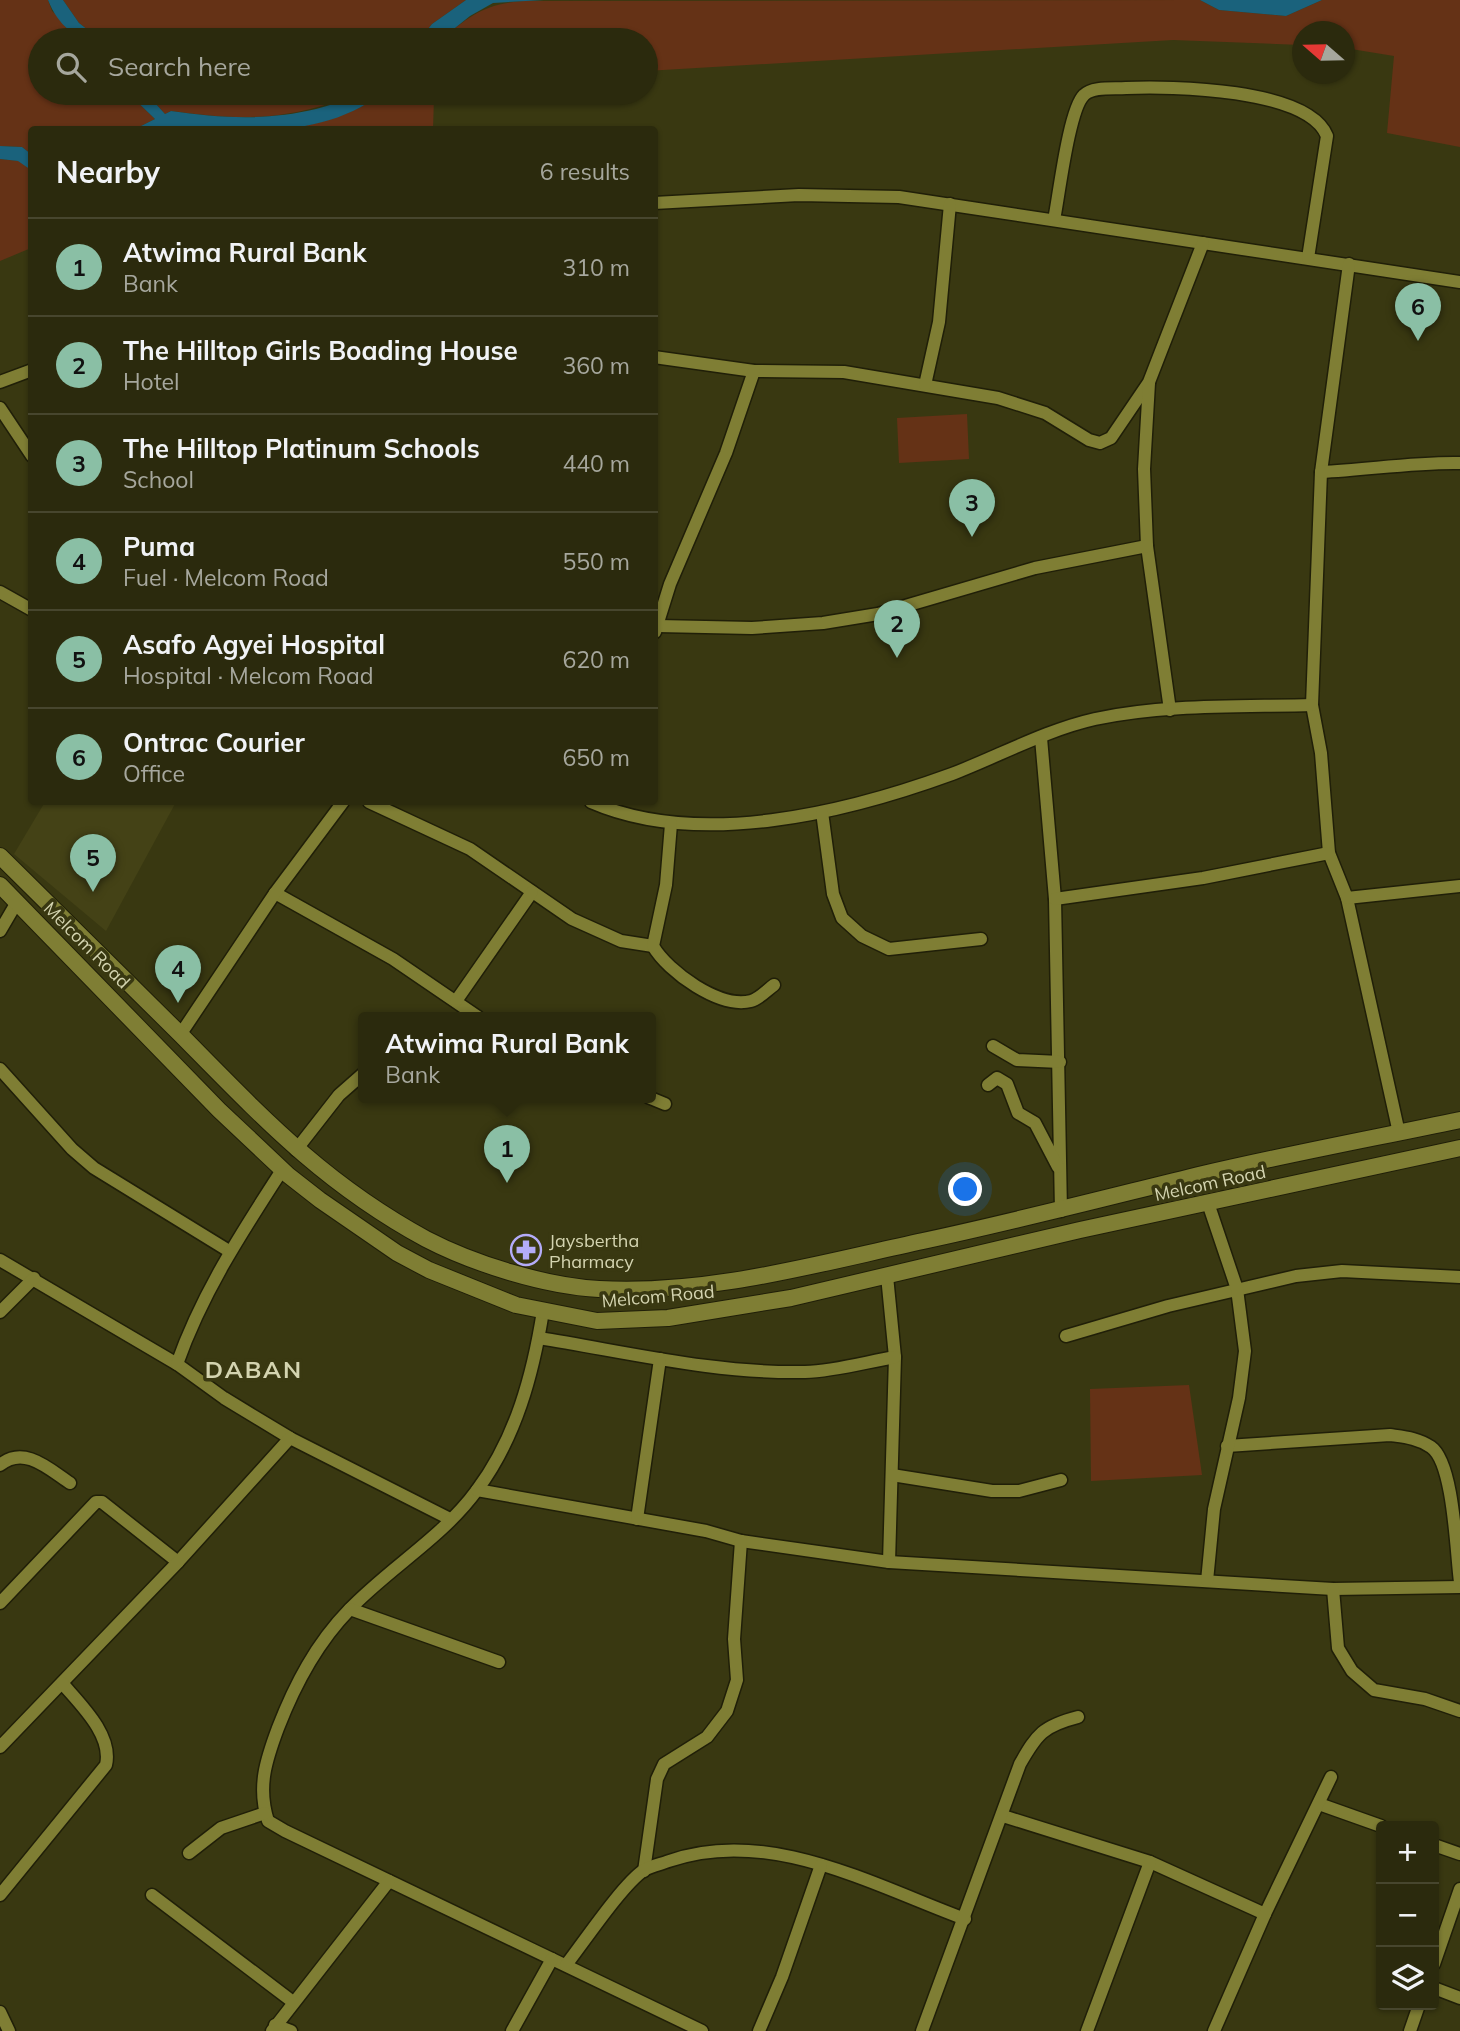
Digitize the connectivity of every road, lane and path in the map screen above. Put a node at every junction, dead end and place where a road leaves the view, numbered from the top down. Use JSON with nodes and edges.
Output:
{"nodes":[{"id":1,"x":658,"y":203,"type":"edge"},
{"id":2,"x":950,"y":204,"type":"junction"},
{"id":3,"x":1054,"y":220,"type":"junction"},
{"id":4,"x":1203,"y":243,"type":"junction"},
{"id":5,"x":1308,"y":258,"type":"junction"},
{"id":6,"x":1349,"y":264,"type":"junction"},
{"id":7,"x":1460,"y":282,"type":"edge"},
{"id":8,"x":658,"y":358,"type":"edge"},
{"id":9,"x":754,"y":371,"type":"junction"},
{"id":10,"x":28,"y":372,"type":"edge"},
{"id":11,"x":0,"y":382,"type":"edge"},
{"id":12,"x":1150,"y":382,"type":"junction"},
{"id":13,"x":925,"y":385,"type":"junction"},
{"id":14,"x":0,"y":408,"type":"edge"},
{"id":15,"x":28,"y":450,"type":"edge"},
{"id":16,"x":1460,"y":463,"type":"edge"},
{"id":17,"x":1321,"y":472,"type":"junction"},
{"id":18,"x":1147,"y":546,"type":"junction"},
{"id":19,"x":0,"y":592,"type":"edge"},
{"id":20,"x":28,"y":608,"type":"edge"},
{"id":21,"x":658,"y":623,"type":"edge"},
{"id":22,"x":658,"y":629,"type":"edge"},
{"id":23,"x":1312,"y":705,"type":"junction"},
{"id":24,"x":1170,"y":710,"type":"junction"},
{"id":25,"x":1041,"y":738,"type":"junction"},
{"id":26,"x":341,"y":805,"type":"edge"},
{"id":27,"x":375,"y":805,"type":"edge"},
{"id":28,"x":600,"y":805,"type":"edge"},
{"id":29,"x":822,"y":812,"type":"junction"},
{"id":30,"x":671,"y":824,"type":"junction"},
{"id":31,"x":1329,"y":853,"type":"junction"},
{"id":32,"x":0,"y":856,"type":"edge"},
{"id":33,"x":0,"y":885,"type":"edge"},
{"id":34,"x":1460,"y":886,"type":"edge"},
{"id":35,"x":531,"y":892,"type":"junction"},
{"id":36,"x":275,"y":893,"type":"junction"},
{"id":37,"x":1347,"y":898,"type":"junction"},
{"id":38,"x":1055,"y":899,"type":"junction"},
{"id":39,"x":17,"y":902,"type":"junction"},
{"id":40,"x":0,"y":931,"type":"edge"},
{"id":41,"x":981,"y":939,"type":"dead end"},
{"id":42,"x":653,"y":946,"type":"junction"},
{"id":43,"x":774,"y":985,"type":"dead end"},
{"id":44,"x":456,"y":1001,"type":"junction"},
{"id":45,"x":471,"y":1012,"type":"edge"},
{"id":46,"x":180,"y":1035,"type":"junction"},
{"id":47,"x":993,"y":1046,"type":"dead end"},
{"id":48,"x":163,"y":1051,"type":"junction"},
{"id":49,"x":1060,"y":1062,"type":"junction"},
{"id":50,"x":0,"y":1069,"type":"edge"},
{"id":51,"x":358,"y":1078,"type":"edge"},
{"id":52,"x":988,"y":1085,"type":"dead end"},
{"id":53,"x":656,"y":1100,"type":"edge"},
{"id":54,"x":665,"y":1104,"type":"dead end"},
{"id":55,"x":1460,"y":1120,"type":"edge"},
{"id":56,"x":1399,"y":1133,"type":"junction"},
{"id":57,"x":1460,"y":1148,"type":"edge"},
{"id":58,"x":296,"y":1150,"type":"junction"},
{"id":59,"x":1406,"y":1161,"type":"junction"},
{"id":60,"x":282,"y":1170,"type":"junction"},
{"id":61,"x":1060,"y":1170,"type":"junction"},
{"id":62,"x":1208,"y":1203,"type":"junction"},
{"id":63,"x":1061,"y":1211,"type":"junction"},
{"id":64,"x":229,"y":1251,"type":"junction"},
{"id":65,"x":0,"y":1260,"type":"edge"},
{"id":66,"x":887,"y":1276,"type":"junction"},
{"id":67,"x":1460,"y":1277,"type":"edge"},
{"id":68,"x":34,"y":1278,"type":"junction"},
{"id":69,"x":548,"y":1281,"type":"junction"},
{"id":70,"x":1237,"y":1289,"type":"junction"},
{"id":71,"x":543,"y":1311,"type":"junction"},
{"id":72,"x":0,"y":1312,"type":"edge"},
{"id":73,"x":1066,"y":1336,"type":"dead end"},
{"id":74,"x":539,"y":1338,"type":"junction"},
{"id":75,"x":895,"y":1357,"type":"junction"},
{"id":76,"x":660,"y":1359,"type":"junction"},
{"id":77,"x":177,"y":1364,"type":"junction"},
{"id":78,"x":290,"y":1438,"type":"junction"},
{"id":79,"x":1227,"y":1446,"type":"junction"},
{"id":80,"x":0,"y":1465,"type":"edge"},
{"id":81,"x":892,"y":1475,"type":"junction"},
{"id":82,"x":1061,"y":1479,"type":"dead end"},
{"id":83,"x":70,"y":1483,"type":"dead end"},
{"id":84,"x":477,"y":1490,"type":"junction"},
{"id":85,"x":450,"y":1519,"type":"junction"},
{"id":86,"x":637,"y":1519,"type":"junction"},
{"id":87,"x":741,"y":1541,"type":"junction"},
{"id":88,"x":178,"y":1562,"type":"junction"},
{"id":89,"x":889,"y":1562,"type":"junction"},
{"id":90,"x":1208,"y":1581,"type":"junction"},
{"id":91,"x":1460,"y":1585,"type":"edge"},
{"id":92,"x":1333,"y":1589,"type":"junction"},
{"id":93,"x":0,"y":1603,"type":"edge"},
{"id":94,"x":350,"y":1609,"type":"junction"},
{"id":95,"x":499,"y":1661,"type":"dead end"},
{"id":96,"x":62,"y":1683,"type":"junction"},
{"id":97,"x":1460,"y":1711,"type":"edge"},
{"id":98,"x":1078,"y":1717,"type":"dead end"},
{"id":99,"x":0,"y":1747,"type":"edge"},
{"id":100,"x":1331,"y":1777,"type":"dead end"},
{"id":101,"x":1319,"y":1804,"type":"junction"},
{"id":102,"x":265,"y":1813,"type":"junction"},
{"id":103,"x":1003,"y":1816,"type":"junction"},
{"id":104,"x":1376,"y":1824,"type":"edge"},
{"id":105,"x":1439,"y":1847,"type":"edge"},
{"id":106,"x":189,"y":1853,"type":"dead end"},
{"id":107,"x":1460,"y":1854,"type":"edge"},
{"id":108,"x":1150,"y":1862,"type":"junction"},
{"id":109,"x":821,"y":1865,"type":"junction"},
{"id":110,"x":644,"y":1871,"type":"junction"},
{"id":111,"x":389,"y":1881,"type":"junction"},
{"id":112,"x":1460,"y":1889,"type":"edge"},
{"id":113,"x":0,"y":1895,"type":"edge"},
{"id":114,"x":152,"y":1895,"type":"dead end"},
{"id":115,"x":1265,"y":1914,"type":"junction"},
{"id":116,"x":965,"y":1919,"type":"junction"},
{"id":117,"x":1439,"y":1950,"type":"edge"},
{"id":118,"x":552,"y":1959,"type":"junction"},
{"id":119,"x":566,"y":1965,"type":"junction"},
{"id":120,"x":1439,"y":1990,"type":"edge"},
{"id":121,"x":1460,"y":1998,"type":"edge"},
{"id":122,"x":293,"y":2002,"type":"junction"},
{"id":123,"x":1417,"y":2010,"type":"edge"},
{"id":124,"x":0,"y":2012,"type":"edge"},
{"id":125,"x":274,"y":2028,"type":"edge"},
{"id":126,"x":695,"y":2030,"type":"edge"},
{"id":127,"x":9,"y":2031,"type":"edge"},
{"id":128,"x":291,"y":2031,"type":"edge"},
{"id":129,"x":512,"y":2031,"type":"edge"},
{"id":130,"x":759,"y":2031,"type":"edge"},
{"id":131,"x":922,"y":2031,"type":"edge"},
{"id":132,"x":1087,"y":2031,"type":"edge"},
{"id":133,"x":1214,"y":2031,"type":"edge"},
{"id":134,"x":1410,"y":2031,"type":"edge"}],
"edges":[{"from":1,"to":2,"type":"street"},
{"from":2,"to":3,"type":"street"},
{"from":2,"to":13,"type":"street"},
{"from":3,"to":4,"type":"street"},
{"from":3,"to":5,"type":"street"},
{"from":4,"to":5,"type":"street"},
{"from":4,"to":12,"type":"street"},
{"from":5,"to":6,"type":"street"},
{"from":6,"to":7,"type":"street"},
{"from":6,"to":17,"type":"street"},
{"from":8,"to":9,"type":"street"},
{"from":9,"to":13,"type":"street"},
{"from":9,"to":21,"type":"street"},
{"from":10,"to":11,"type":"street"},
{"from":12,"to":13,"type":"street"},
{"from":12,"to":18,"type":"street"},
{"from":14,"to":15,"type":"street"},
{"from":16,"to":17,"type":"street"},
{"from":17,"to":23,"type":"street"},
{"from":18,"to":22,"type":"street"},
{"from":18,"to":24,"type":"street"},
{"from":19,"to":20,"type":"street"},
{"from":23,"to":24,"type":"street"},
{"from":23,"to":31,"type":"street"},
{"from":24,"to":25,"type":"street"},
{"from":25,"to":29,"type":"street"},
{"from":25,"to":38,"type":"street"},
{"from":26,"to":36,"type":"street"},
{"from":27,"to":35,"type":"street"},
{"from":28,"to":30,"type":"street"},
{"from":29,"to":30,"type":"street"},
{"from":29,"to":41,"type":"street"},
{"from":30,"to":42,"type":"street"},
{"from":31,"to":37,"type":"street"},
{"from":31,"to":38,"type":"street"},
{"from":32,"to":46,"type":"main road"},
{"from":33,"to":39,"type":"main road","name":"Melcom Road"},
{"from":34,"to":37,"type":"street"},
{"from":35,"to":42,"type":"street"},
{"from":35,"to":44,"type":"street"},
{"from":36,"to":44,"type":"street"},
{"from":36,"to":46,"type":"street"},
{"from":37,"to":56,"type":"street"},
{"from":38,"to":49,"type":"street"},
{"from":39,"to":40,"type":"street"},
{"from":39,"to":48,"type":"main road","name":"Melcom Road"},
{"from":42,"to":43,"type":"street"},
{"from":44,"to":45,"type":"street"},
{"from":46,"to":48,"type":"main road"},
{"from":46,"to":58,"type":"main road"},
{"from":47,"to":49,"type":"street"},
{"from":48,"to":60,"type":"main road","name":"Melcom Road"},
{"from":49,"to":61,"type":"street"},
{"from":50,"to":64,"type":"street"},
{"from":51,"to":58,"type":"street"},
{"from":52,"to":61,"type":"street"},
{"from":53,"to":54,"type":"street"},
{"from":55,"to":56,"type":"main road"},
{"from":56,"to":59,"type":"main road"},
{"from":56,"to":63,"type":"main road"},
{"from":57,"to":59,"type":"main road","name":"Melcom Road"},
{"from":58,"to":69,"type":"main road"},
{"from":59,"to":62,"type":"main road","name":"Melcom Road"},
{"from":60,"to":64,"type":"street"},
{"from":60,"to":71,"type":"main road","name":"Melcom Road"},
{"from":61,"to":63,"type":"street"},
{"from":62,"to":66,"type":"main road","name":"Melcom Road"},
{"from":62,"to":70,"type":"street"},
{"from":63,"to":69,"type":"main road"},
{"from":64,"to":77,"type":"street"},
{"from":65,"to":68,"type":"street"},
{"from":66,"to":71,"type":"main road","name":"Melcom Road"},
{"from":66,"to":75,"type":"street"},
{"from":67,"to":70,"type":"street"},
{"from":68,"to":72,"type":"street"},
{"from":68,"to":77,"type":"street"},
{"from":69,"to":71,"type":"main road"},
{"from":70,"to":73,"type":"street"},
{"from":70,"to":79,"type":"street"},
{"from":71,"to":74,"type":"street"},
{"from":74,"to":76,"type":"street"},
{"from":74,"to":84,"type":"street"},
{"from":75,"to":76,"type":"street"},
{"from":75,"to":81,"type":"street"},
{"from":76,"to":86,"type":"street"},
{"from":77,"to":78,"type":"street"},
{"from":78,"to":85,"type":"street"},
{"from":78,"to":88,"type":"street"},
{"from":79,"to":90,"type":"street"},
{"from":79,"to":91,"type":"street"},
{"from":80,"to":83,"type":"street"},
{"from":81,"to":82,"type":"street"},
{"from":81,"to":89,"type":"street"},
{"from":84,"to":85,"type":"street"},
{"from":84,"to":86,"type":"street"},
{"from":85,"to":94,"type":"street"},
{"from":86,"to":87,"type":"street"},
{"from":87,"to":89,"type":"street"},
{"from":87,"to":110,"type":"street"},
{"from":88,"to":93,"type":"street"},
{"from":88,"to":96,"type":"street"},
{"from":89,"to":90,"type":"street"},
{"from":90,"to":92,"type":"street"},
{"from":91,"to":92,"type":"street"},
{"from":92,"to":97,"type":"street"},
{"from":94,"to":95,"type":"street"},
{"from":94,"to":102,"type":"street"},
{"from":96,"to":99,"type":"street"},
{"from":96,"to":113,"type":"street"},
{"from":98,"to":103,"type":"street"},
{"from":100,"to":101,"type":"street"},
{"from":101,"to":104,"type":"street"},
{"from":101,"to":115,"type":"street"},
{"from":102,"to":106,"type":"street"},
{"from":102,"to":111,"type":"street"},
{"from":103,"to":108,"type":"street"},
{"from":103,"to":116,"type":"street"},
{"from":105,"to":107,"type":"street"},
{"from":108,"to":115,"type":"street"},
{"from":108,"to":132,"type":"street"},
{"from":109,"to":110,"type":"street"},
{"from":109,"to":116,"type":"street"},
{"from":109,"to":130,"type":"street"},
{"from":110,"to":119,"type":"street"},
{"from":111,"to":118,"type":"street"},
{"from":111,"to":122,"type":"street"},
{"from":112,"to":117,"type":"street"},
{"from":114,"to":122,"type":"street"},
{"from":115,"to":133,"type":"street"},
{"from":116,"to":131,"type":"street"},
{"from":118,"to":119,"type":"street"},
{"from":118,"to":129,"type":"street"},
{"from":119,"to":126,"type":"street"},
{"from":120,"to":121,"type":"street"},
{"from":122,"to":125,"type":"street"},
{"from":123,"to":134,"type":"street"},
{"from":124,"to":127,"type":"street"},
{"from":125,"to":128,"type":"street"}]}
